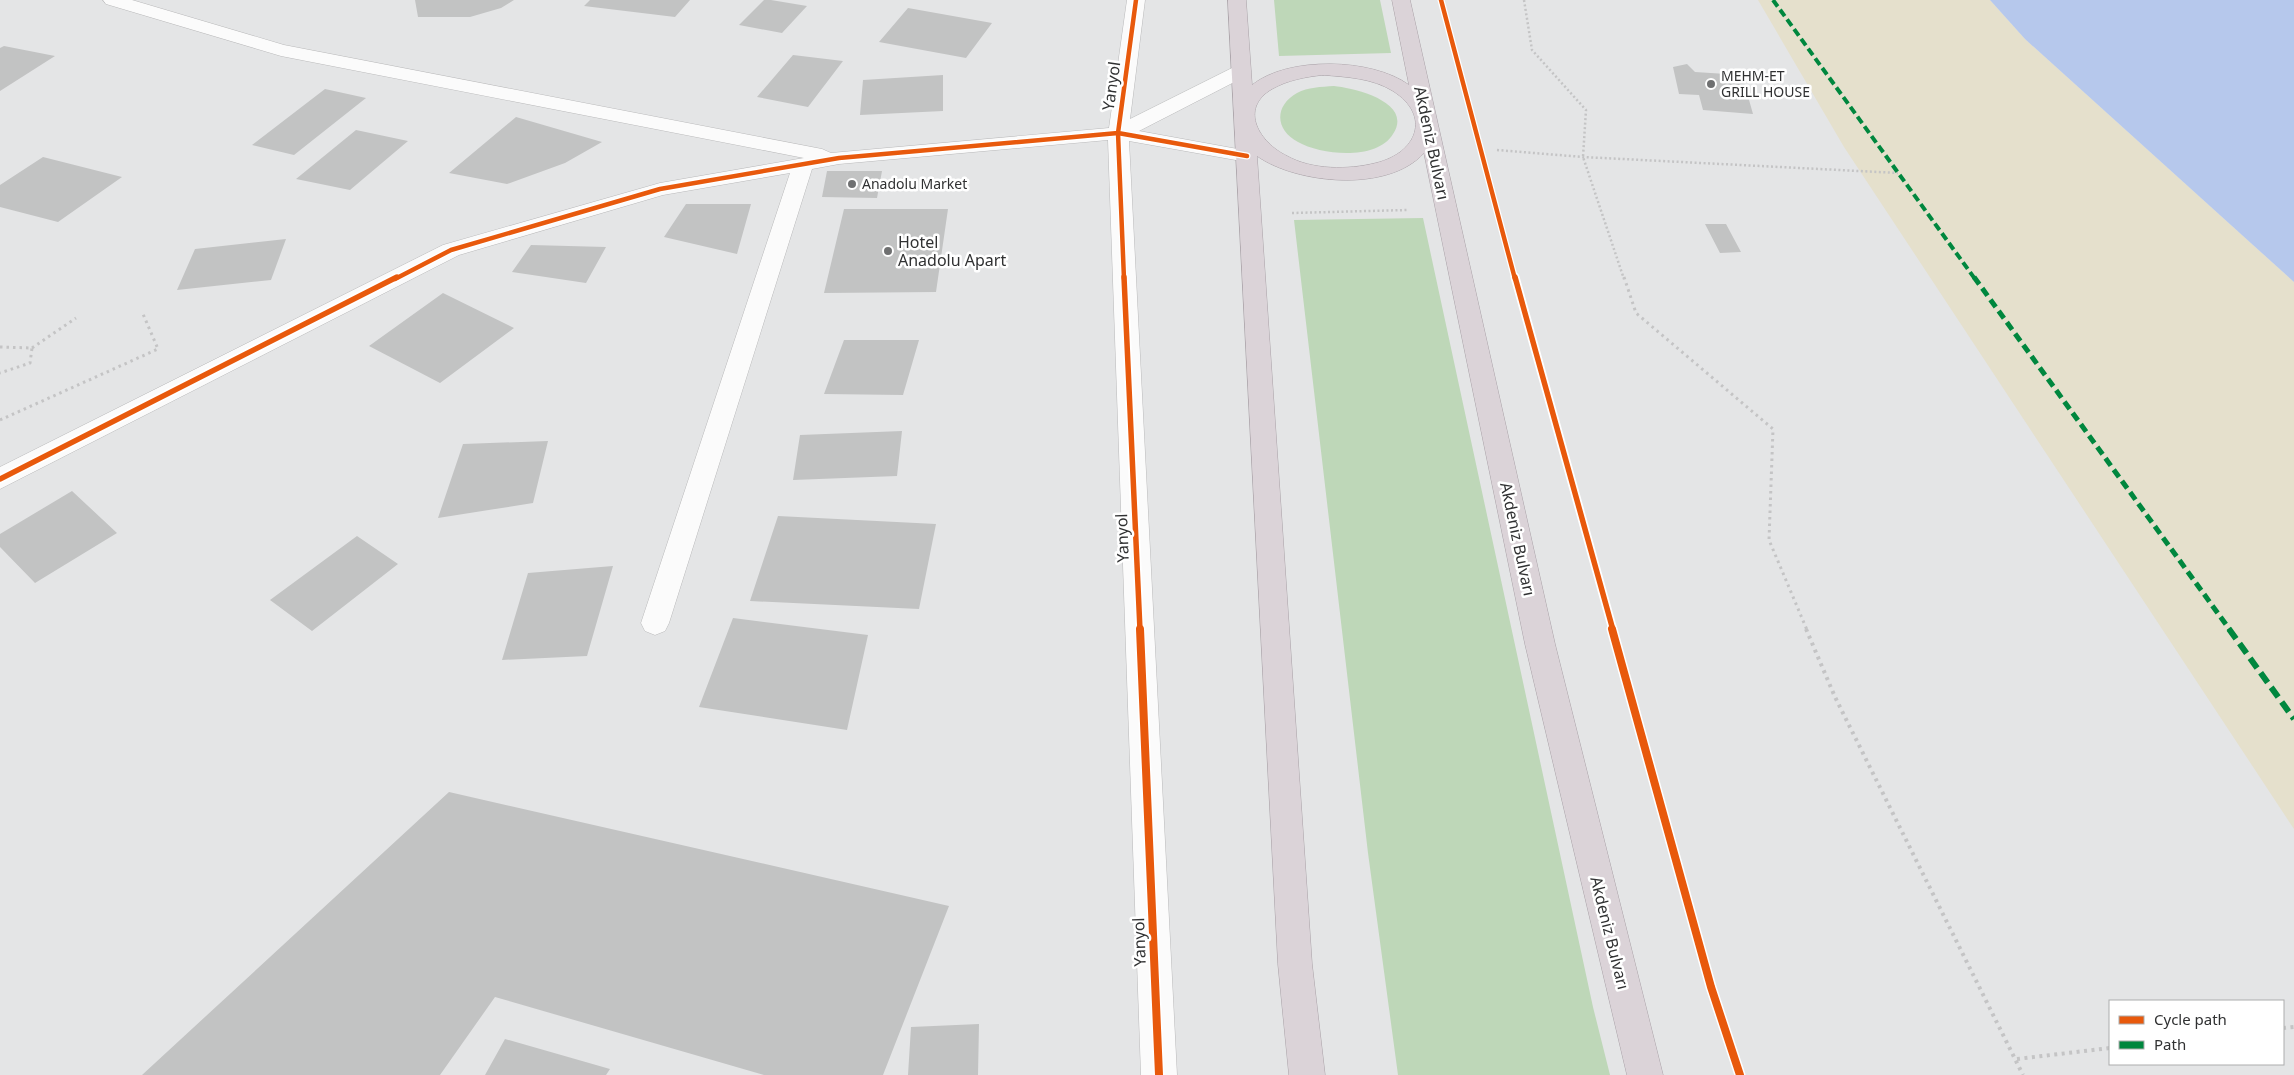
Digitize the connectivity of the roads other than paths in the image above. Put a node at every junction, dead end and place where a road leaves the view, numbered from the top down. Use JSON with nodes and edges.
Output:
{"nodes":[{"id":1,"x":112,"y":0,"type":"edge"},
{"id":2,"x":1136,"y":0,"type":"edge"},
{"id":3,"x":1237,"y":0,"type":"edge"},
{"id":4,"x":1401,"y":0,"type":"edge"},
{"id":5,"x":1241,"y":71,"type":"junction"},
{"id":6,"x":1427,"y":117,"type":"junction"},
{"id":7,"x":1244,"y":122,"type":"junction"},
{"id":8,"x":1118,"y":133,"type":"junction"},
{"id":9,"x":1247,"y":156,"type":"junction"},
{"id":10,"x":838,"y":158,"type":"junction"},
{"id":11,"x":803,"y":164,"type":"junction"},
{"id":12,"x":0,"y":479,"type":"edge"},
{"id":13,"x":655,"y":623,"type":"dead end"},
{"id":14,"x":1159,"y":1075,"type":"edge"},
{"id":15,"x":1307,"y":1075,"type":"edge"},
{"id":16,"x":1645,"y":1075,"type":"edge"}],
"edges":[{"from":1,"to":10,"type":"street"},
{"from":2,"to":8,"type":"street","name":"Yanyol"},
{"from":3,"to":5,"type":"highway"},
{"from":4,"to":6,"type":"highway","name":"Akdeniz Bulvarı"},
{"from":5,"to":7,"type":"highway"},
{"from":5,"to":8,"type":"street"},
{"from":6,"to":7,"type":"highway"},
{"from":6,"to":7,"type":"highway"},
{"from":6,"to":16,"type":"highway","name":"Akdeniz Bulvarı"},
{"from":7,"to":9,"type":"highway"},
{"from":8,"to":9,"type":"street"},
{"from":8,"to":10,"type":"street"},
{"from":8,"to":14,"type":"street","name":"Yanyol"},
{"from":9,"to":15,"type":"highway"},
{"from":10,"to":11,"type":"street"},
{"from":11,"to":12,"type":"street"},
{"from":11,"to":13,"type":"street"}]}
